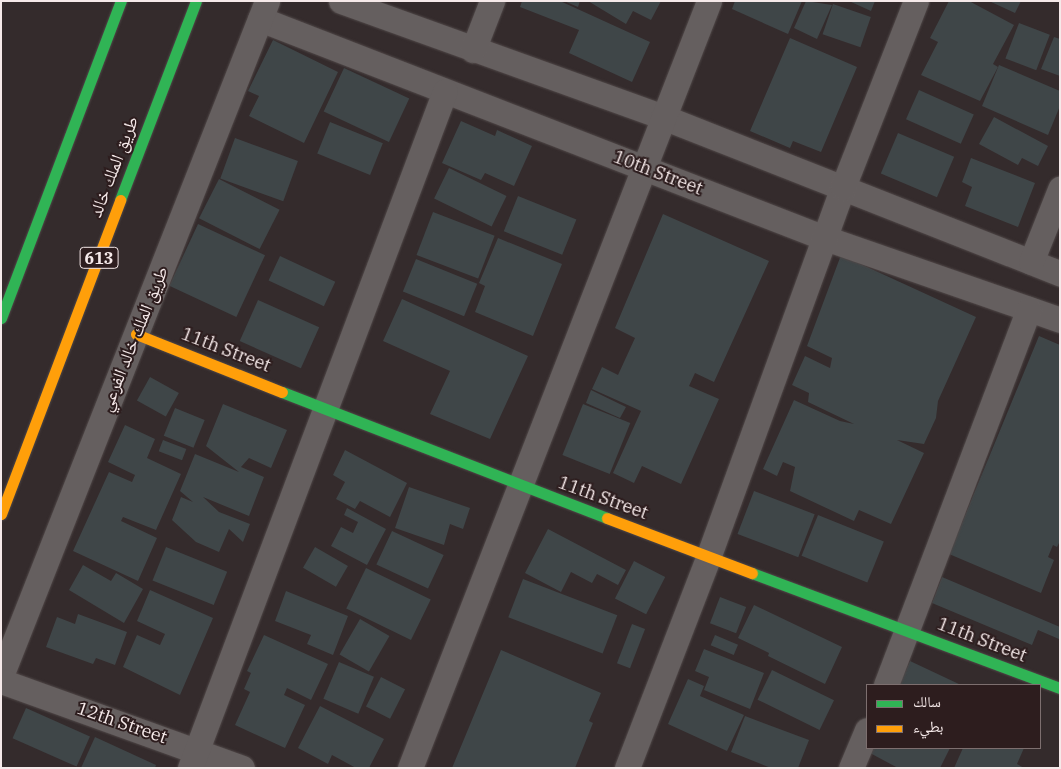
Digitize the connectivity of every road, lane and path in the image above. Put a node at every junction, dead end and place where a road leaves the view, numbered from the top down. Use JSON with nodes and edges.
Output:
{"nodes":[{"id":1,"x":121,"y":1,"type":"edge"},
{"id":2,"x":196,"y":1,"type":"edge"},
{"id":3,"x":341,"y":1,"type":"edge"},
{"id":4,"x":492,"y":1,"type":"edge"},
{"id":5,"x":709,"y":1,"type":"edge"},
{"id":6,"x":916,"y":1,"type":"edge"},
{"id":7,"x":263,"y":10,"type":"edge"},
{"id":8,"x":473,"y":50,"type":"junction"},
{"id":9,"x":446,"y":91,"type":"junction"},
{"id":10,"x":663,"y":117,"type":"junction"},
{"id":11,"x":643,"y":167,"type":"junction"},
{"id":12,"x":843,"y":187,"type":"junction"},
{"id":13,"x":1060,"y":189,"type":"edge"},
{"id":14,"x":825,"y":238,"type":"junction"},
{"id":15,"x":1031,"y":262,"type":"junction"},
{"id":16,"x":1060,"y":273,"type":"edge"},
{"id":17,"x":1029,"y":309,"type":"junction"},
{"id":18,"x":1,"y":318,"type":"edge"},
{"id":19,"x":1060,"y":320,"type":"edge"},
{"id":20,"x":136,"y":334,"type":"junction"},
{"id":21,"x":327,"y":408,"type":"junction"},
{"id":22,"x":519,"y":485,"type":"junction"},
{"id":23,"x":1,"y":514,"type":"edge"},
{"id":24,"x":709,"y":555,"type":"junction"},
{"id":25,"x":910,"y":631,"type":"junction"},
{"id":26,"x":1,"y":676,"type":"edge"},
{"id":27,"x":1,"y":681,"type":"edge"},
{"id":28,"x":886,"y":684,"type":"edge"},
{"id":29,"x":1060,"y":688,"type":"edge"},
{"id":30,"x":866,"y":732,"type":"edge"},
{"id":31,"x":193,"y":758,"type":"edge"},
{"id":32,"x":242,"y":768,"type":"edge"},
{"id":33,"x":410,"y":768,"type":"edge"},
{"id":34,"x":627,"y":768,"type":"edge"},
{"id":35,"x":851,"y":768,"type":"edge"}],
"edges":[{"from":1,"to":18,"type":"main road"},
{"from":2,"to":23,"type":"main road","name":"طريق الملك خالد","number":"613"},
{"from":3,"to":8,"type":"street"},
{"from":4,"to":8,"type":"street"},
{"from":5,"to":10,"type":"street"},
{"from":6,"to":12,"type":"street"},
{"from":7,"to":9,"type":"street","name":"10th Street"},
{"from":7,"to":20,"type":"street","name":"طريق الملك خالد الفرعي"},
{"from":8,"to":10,"type":"street"},
{"from":9,"to":11,"type":"street","name":"10th Street"},
{"from":9,"to":21,"type":"street"},
{"from":10,"to":11,"type":"street"},
{"from":10,"to":12,"type":"street"},
{"from":11,"to":14,"type":"street","name":"10th Street"},
{"from":11,"to":22,"type":"street"},
{"from":12,"to":14,"type":"street"},
{"from":12,"to":15,"type":"street"},
{"from":13,"to":15,"type":"street"},
{"from":14,"to":17,"type":"street","name":"10th Street"},
{"from":14,"to":24,"type":"street"},
{"from":15,"to":16,"type":"street"},
{"from":17,"to":19,"type":"street","name":"10th Street"},
{"from":17,"to":25,"type":"street"},
{"from":20,"to":21,"type":"main road","name":"11th Street"},
{"from":20,"to":26,"type":"street","name":"طريق الملك خالد الفرعي"},
{"from":21,"to":22,"type":"main road","name":"11th Street"},
{"from":21,"to":31,"type":"street"},
{"from":22,"to":24,"type":"main road","name":"11th Street"},
{"from":22,"to":33,"type":"street"},
{"from":24,"to":25,"type":"main road","name":"11th Street"},
{"from":24,"to":34,"type":"street"},
{"from":25,"to":28,"type":"street"},
{"from":25,"to":29,"type":"main road","name":"11th Street"},
{"from":27,"to":31,"type":"street","name":"12th Street"},
{"from":30,"to":35,"type":"street"},
{"from":31,"to":32,"type":"street","name":"12th Street"}]}
